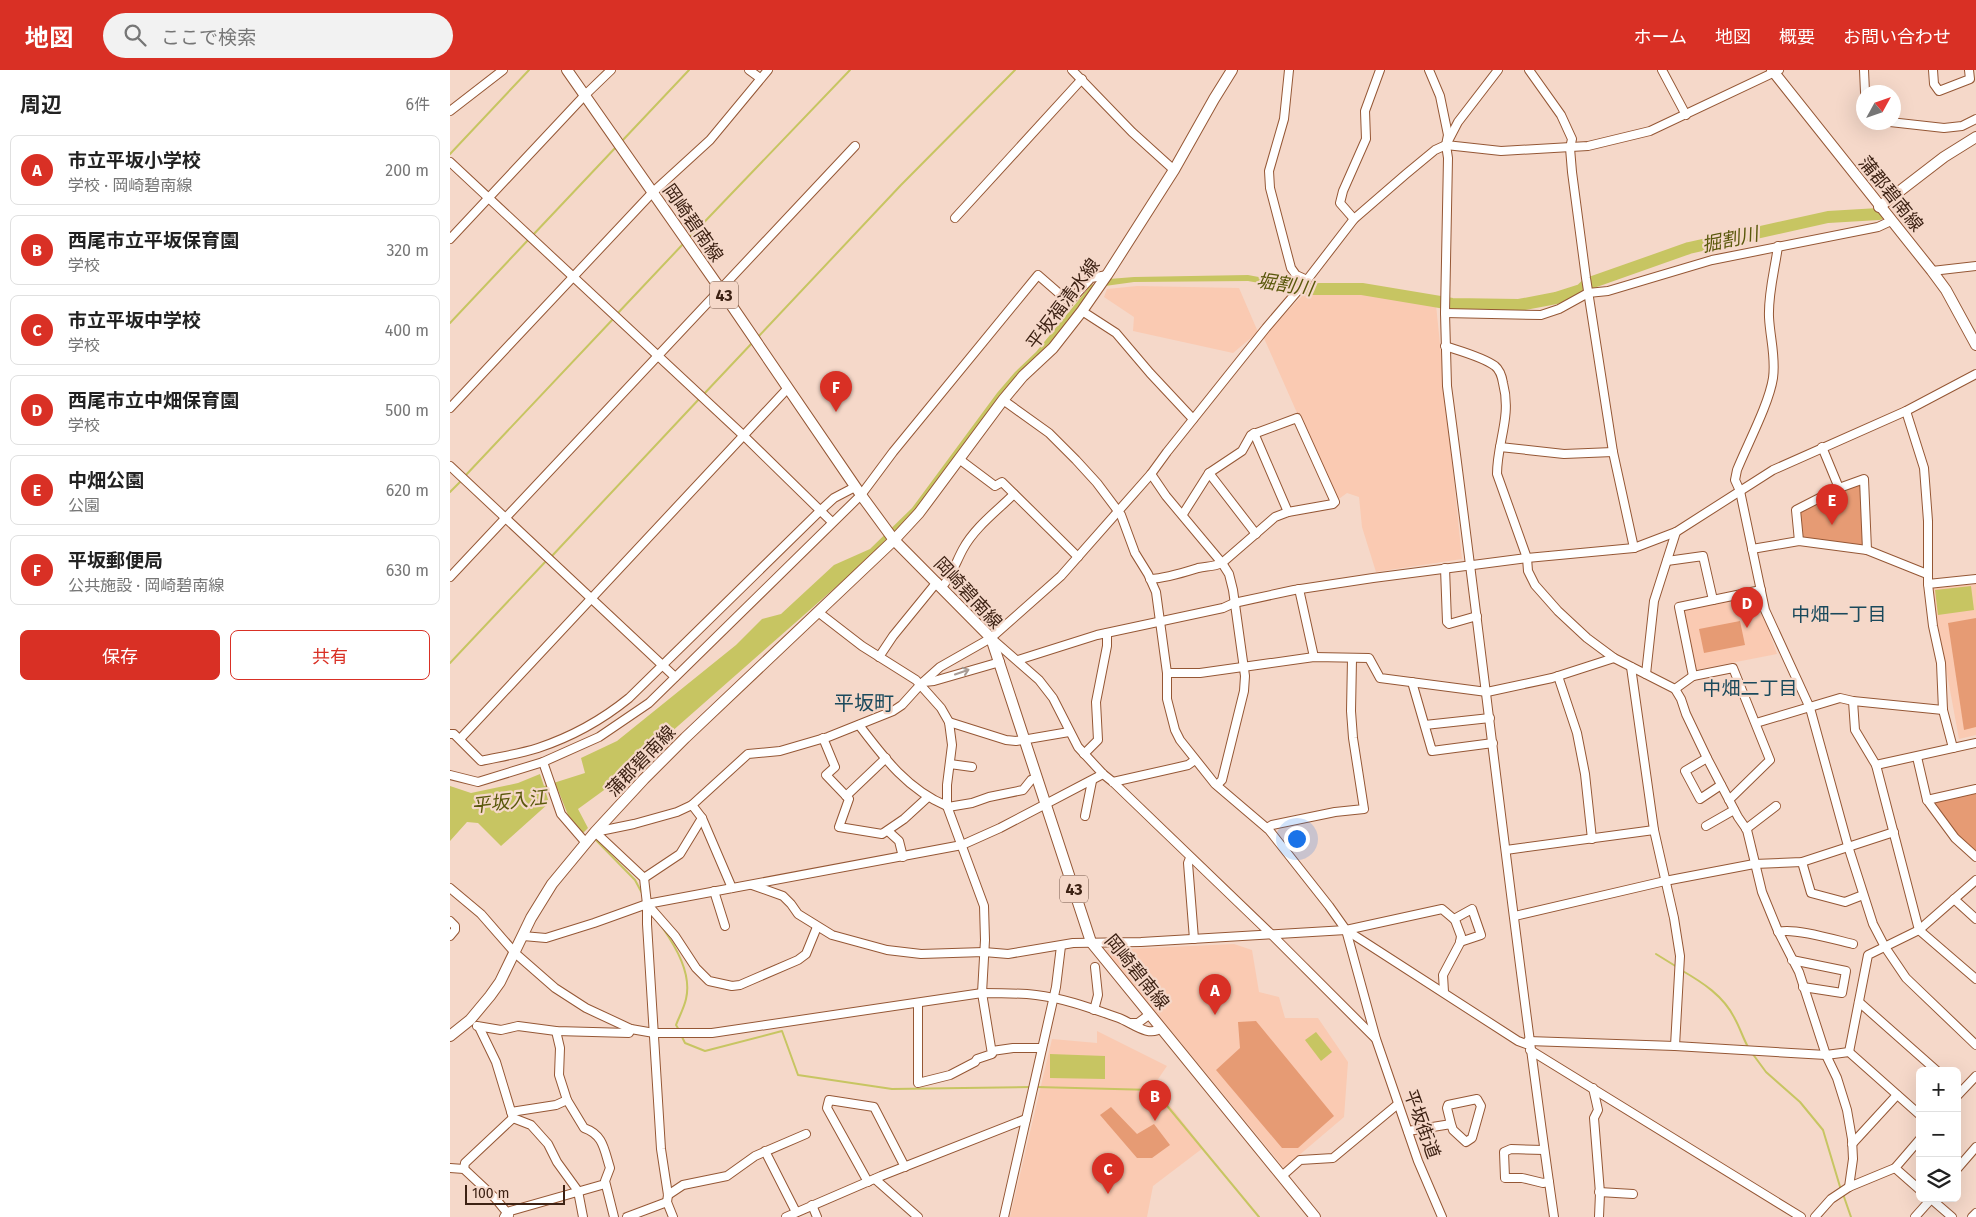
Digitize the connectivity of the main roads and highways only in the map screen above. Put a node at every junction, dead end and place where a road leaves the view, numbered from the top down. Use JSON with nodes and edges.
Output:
{"nodes":[{"id":1,"x":567,"y":70,"type":"edge"},
{"id":2,"x":1232,"y":70,"type":"edge"},
{"id":3,"x":1775,"y":71,"type":"edge"},
{"id":4,"x":1976,"y":137,"type":"edge"},
{"id":5,"x":1880,"y":207,"type":"junction"},
{"id":6,"x":1976,"y":345,"type":"edge"},
{"id":7,"x":892,"y":537,"type":"junction"},
{"id":8,"x":450,"y":1036,"type":"edge"},
{"id":9,"x":1315,"y":1217,"type":"edge"}],
"edges":[{"from":1,"to":7,"type":"main road","name":"岡崎碧南線","number":"43"},
{"from":2,"to":7,"type":"main road","name":"平坂福清水線"},
{"from":3,"to":5,"type":"main road","name":"蒲郡碧南線"},
{"from":4,"to":5,"type":"main road"},
{"from":5,"to":6,"type":"main road","name":"蒲郡碧南線"},
{"from":7,"to":8,"type":"main road","name":"蒲郡碧南線"},
{"from":7,"to":9,"type":"main road","name":"岡崎碧南線","number":"43"}]}
